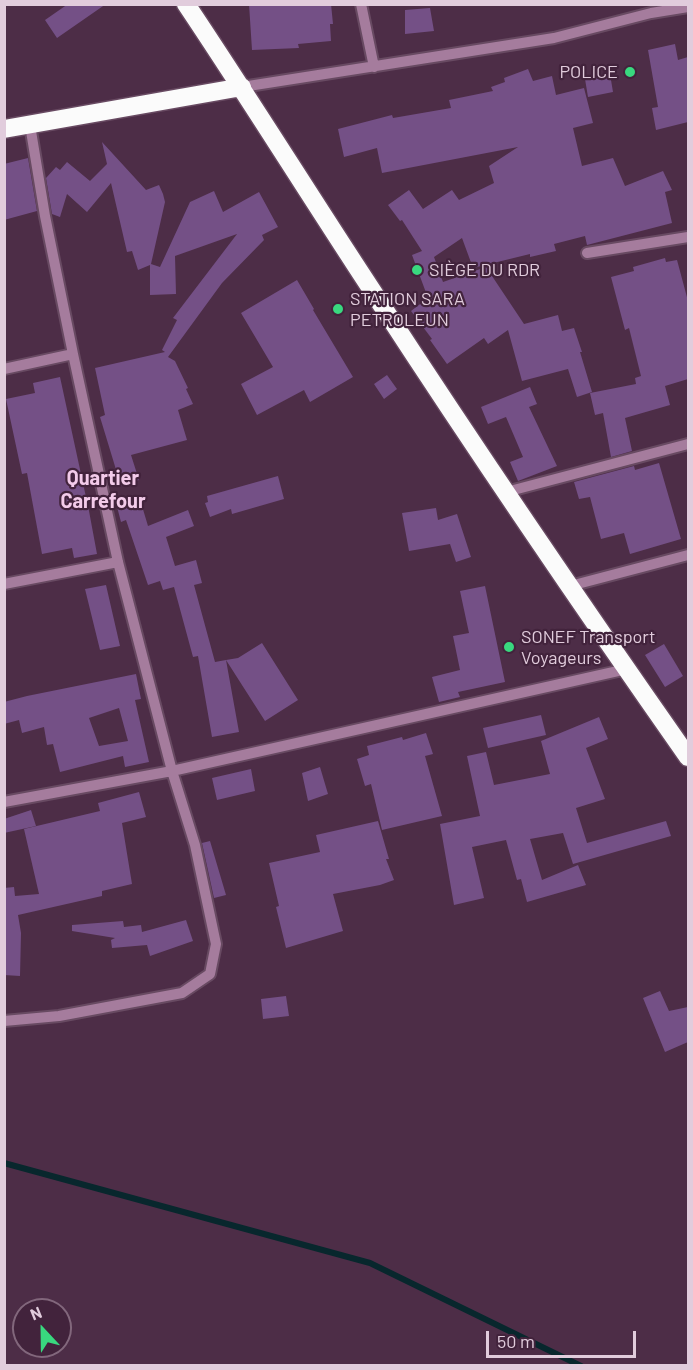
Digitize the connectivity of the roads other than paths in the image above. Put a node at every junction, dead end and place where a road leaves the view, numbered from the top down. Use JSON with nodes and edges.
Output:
{"nodes":[{"id":1,"x":186,"y":4,"type":"edge"},
{"id":2,"x":361,"y":4,"type":"edge"},
{"id":3,"x":688,"y":7,"type":"edge"},
{"id":4,"x":374,"y":67,"type":"junction"},
{"id":5,"x":242,"y":87,"type":"junction"},
{"id":6,"x":30,"y":125,"type":"junction"},
{"id":7,"x":4,"y":129,"type":"edge"},
{"id":8,"x":688,"y":237,"type":"edge"},
{"id":9,"x":587,"y":253,"type":"dead end"},
{"id":10,"x":73,"y":354,"type":"junction"},
{"id":11,"x":4,"y":369,"type":"edge"},
{"id":12,"x":688,"y":444,"type":"edge"},
{"id":13,"x":506,"y":492,"type":"junction"},
{"id":14,"x":688,"y":555,"type":"edge"},
{"id":15,"x":118,"y":562,"type":"junction"},
{"id":16,"x":4,"y":584,"type":"edge"},
{"id":17,"x":570,"y":586,"type":"junction"},
{"id":18,"x":627,"y":669,"type":"junction"},
{"id":19,"x":688,"y":758,"type":"edge"},
{"id":20,"x":172,"y":771,"type":"junction"},
{"id":21,"x":4,"y":801,"type":"edge"},
{"id":22,"x":4,"y":1021,"type":"edge"}],
"edges":[{"from":1,"to":5,"type":"highway"},
{"from":2,"to":4,"type":"street"},
{"from":3,"to":4,"type":"street"},
{"from":4,"to":5,"type":"street"},
{"from":5,"to":6,"type":"highway"},
{"from":5,"to":13,"type":"highway"},
{"from":6,"to":7,"type":"highway"},
{"from":6,"to":10,"type":"street"},
{"from":8,"to":9,"type":"street"},
{"from":10,"to":11,"type":"street"},
{"from":10,"to":15,"type":"street"},
{"from":12,"to":13,"type":"street"},
{"from":13,"to":17,"type":"highway"},
{"from":14,"to":17,"type":"street"},
{"from":15,"to":16,"type":"street"},
{"from":15,"to":20,"type":"street"},
{"from":17,"to":18,"type":"highway"},
{"from":18,"to":19,"type":"highway"},
{"from":18,"to":20,"type":"street"},
{"from":20,"to":21,"type":"street"},
{"from":20,"to":22,"type":"street"}]}
